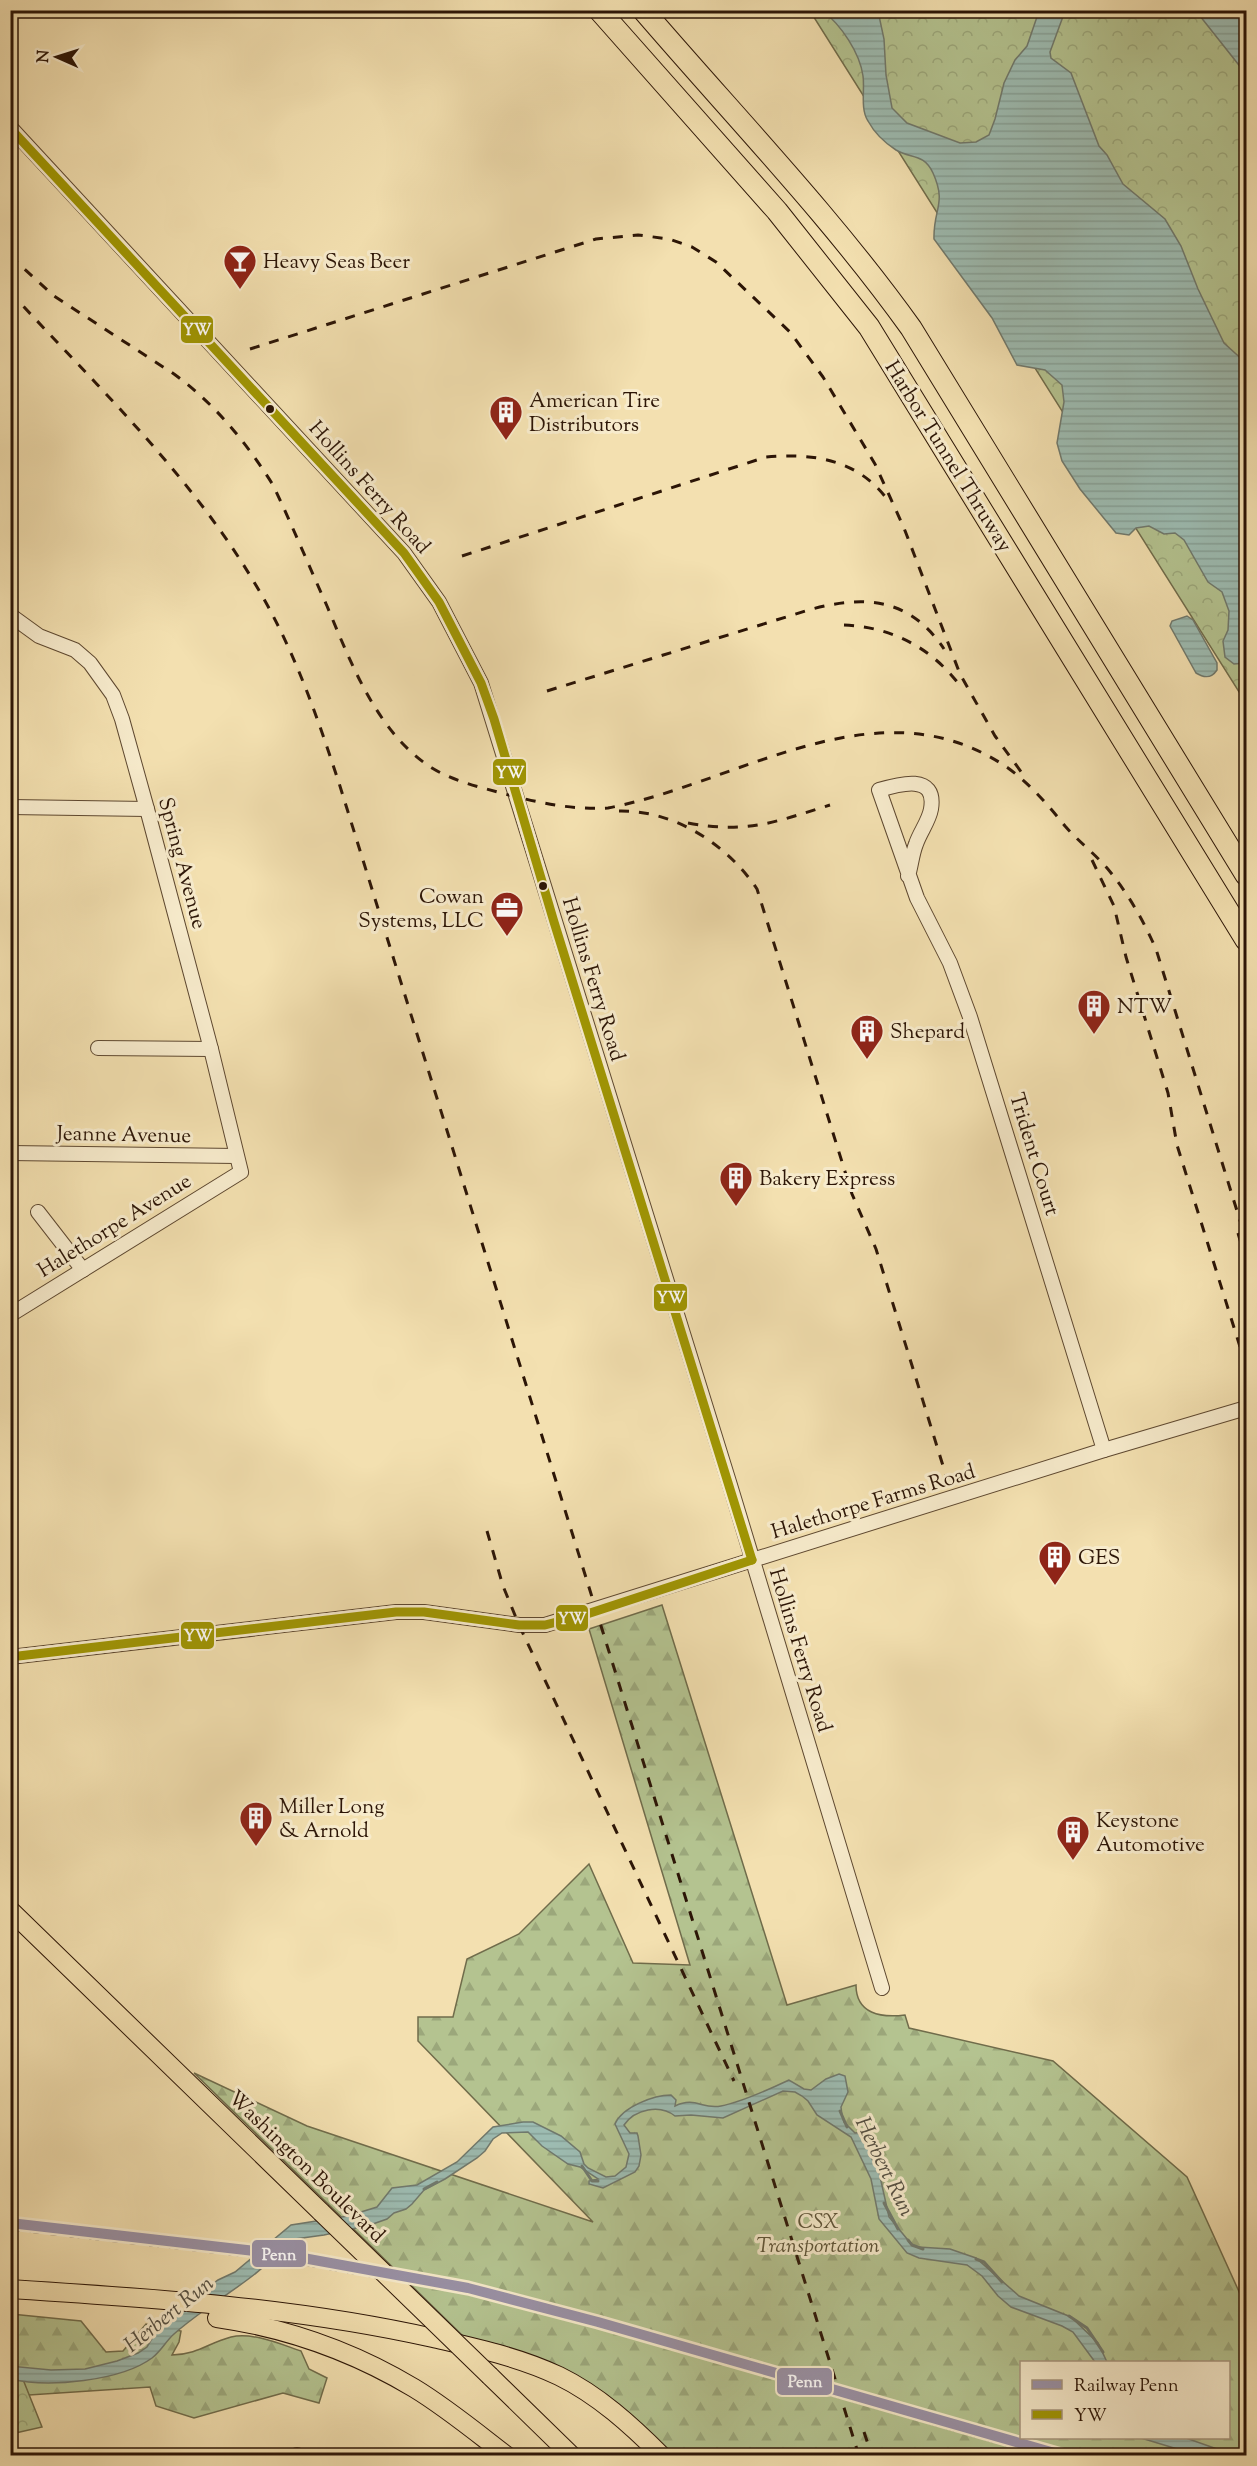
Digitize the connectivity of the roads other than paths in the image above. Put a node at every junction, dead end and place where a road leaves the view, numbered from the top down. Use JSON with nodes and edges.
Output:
{"nodes":[{"id":1,"x":599,"y":10,"type":"edge"},
{"id":2,"x":643,"y":10,"type":"edge"},
{"id":3,"x":10,"y":127,"type":"edge"},
{"id":4,"x":10,"y":615,"type":"edge"},
{"id":5,"x":10,"y":807,"type":"edge"},
{"id":6,"x":147,"y":809,"type":"junction"},
{"id":7,"x":1246,"y":875,"type":"edge"},
{"id":8,"x":908,"y":876,"type":"junction"},
{"id":9,"x":1246,"y":940,"type":"edge"},
{"id":10,"x":98,"y":1048,"type":"dead end"},
{"id":11,"x":211,"y":1049,"type":"junction"},
{"id":12,"x":10,"y":1153,"type":"edge"},
{"id":13,"x":236,"y":1156,"type":"junction"},
{"id":14,"x":241,"y":1172,"type":"joint"},
{"id":15,"x":38,"y":1212,"type":"dead end"},
{"id":16,"x":82,"y":1270,"type":"junction"},
{"id":17,"x":10,"y":1315,"type":"edge"},
{"id":18,"x":1246,"y":1408,"type":"edge"},
{"id":19,"x":1104,"y":1450,"type":"junction"},
{"id":20,"x":752,"y":1560,"type":"junction"},
{"id":21,"x":10,"y":1658,"type":"edge"},
{"id":22,"x":10,"y":1910,"type":"edge"},
{"id":23,"x":882,"y":1988,"type":"dead end"},
{"id":24,"x":10,"y":2289,"type":"edge"},
{"id":25,"x":10,"y":2300,"type":"edge"},
{"id":26,"x":178,"y":2308,"type":"junction"},
{"id":27,"x":209,"y":2311,"type":"junction"},
{"id":28,"x":507,"y":2456,"type":"edge"},
{"id":29,"x":572,"y":2456,"type":"edge"},
{"id":30,"x":662,"y":2456,"type":"edge"}],
"edges":[{"from":1,"to":9,"type":"highway","name":"Harbor Tunnel Thruway"},
{"from":2,"to":7,"type":"highway","name":"Harbor Tunnel Thruway"},
{"from":3,"to":20,"type":"street","name":"Hollins Ferry Road"},
{"from":4,"to":6,"type":"street","name":"Spring Avenue"},
{"from":5,"to":6,"type":"street"},
{"from":6,"to":11,"type":"street","name":"Spring Avenue"},
{"from":8,"to":8,"type":"street","name":"Trident Court"},
{"from":8,"to":19,"type":"street","name":"Trident Court"},
{"from":10,"to":11,"type":"street"},
{"from":11,"to":13,"type":"street","name":"Spring Avenue"},
{"from":12,"to":13,"type":"street","name":"Jeanne Avenue"},
{"from":13,"to":14,"type":"street","name":"Spring Avenue"},
{"from":14,"to":16,"type":"street","name":"Halethorpe Avenue"},
{"from":15,"to":16,"type":"street"},
{"from":16,"to":17,"type":"street","name":"Halethorpe Avenue"},
{"from":18,"to":19,"type":"street","name":"Halethorpe Farms Road"},
{"from":19,"to":20,"type":"street","name":"Halethorpe Farms Road"},
{"from":20,"to":21,"type":"street","name":"Halethorpe Farms Road"},
{"from":20,"to":23,"type":"street","name":"Hollins Ferry Road"},
{"from":22,"to":29,"type":"main road","name":"Washington Boulevard","bridge":true},
{"from":24,"to":26,"type":"main road"},
{"from":25,"to":26,"type":"main road"},
{"from":26,"to":27,"type":"main road"},
{"from":27,"to":28,"type":"main road"},
{"from":27,"to":30,"type":"main road"}]}
